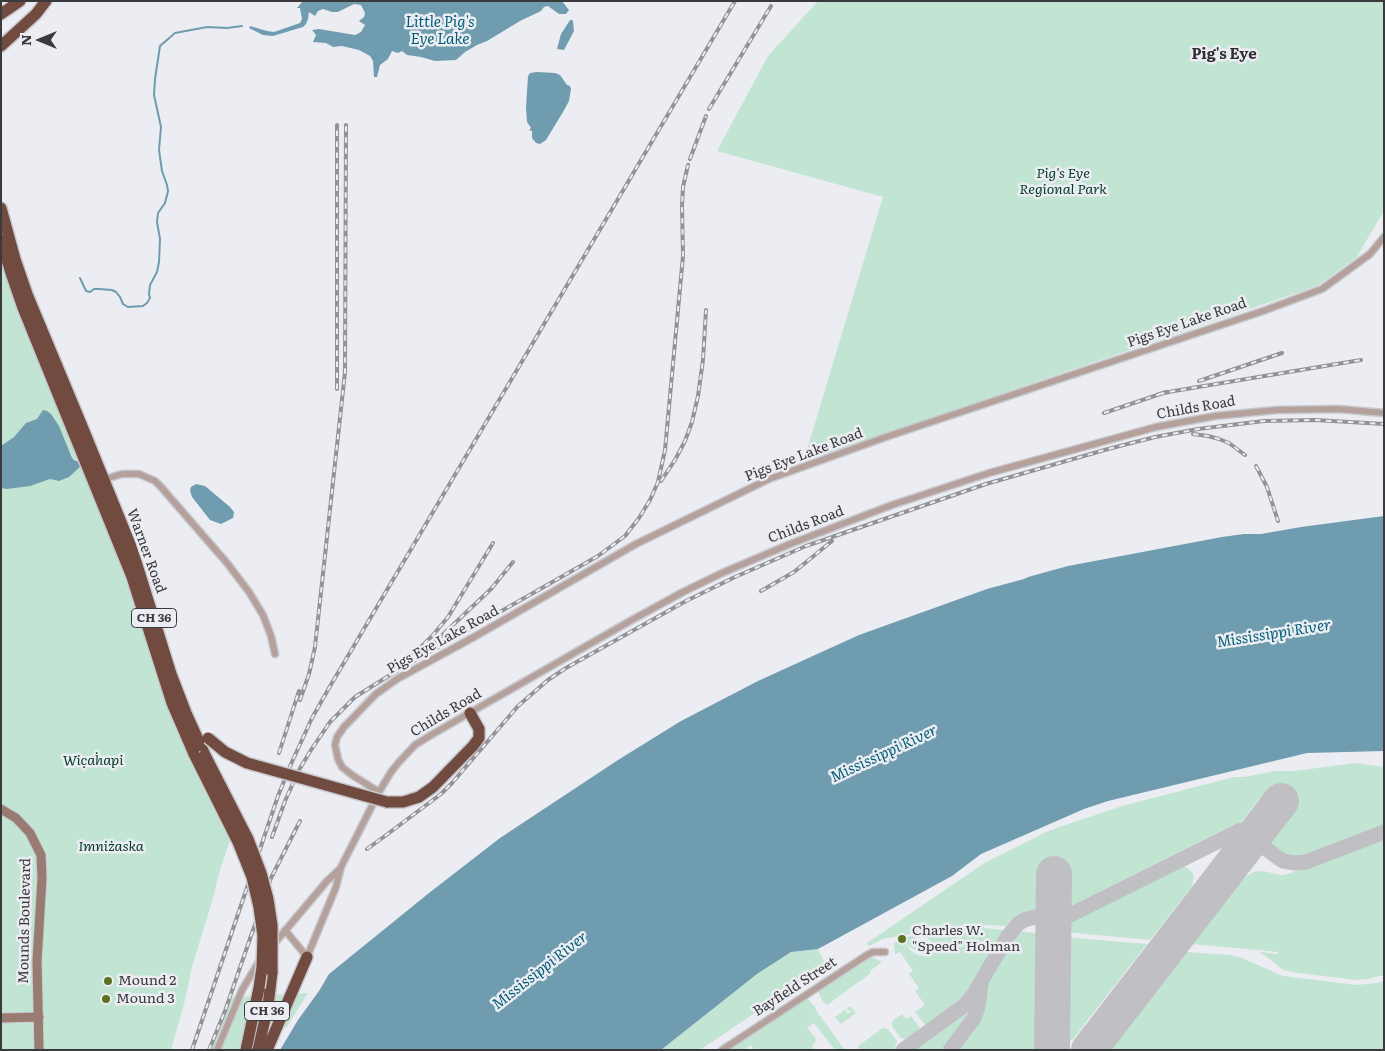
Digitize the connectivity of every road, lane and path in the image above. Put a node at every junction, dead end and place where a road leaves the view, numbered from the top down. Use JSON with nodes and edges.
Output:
{"nodes":[{"id":1,"x":20,"y":1,"type":"edge"},
{"id":2,"x":44,"y":1,"type":"edge"},
{"id":3,"x":1,"y":14,"type":"edge"},
{"id":4,"x":1,"y":34,"type":"edge"},
{"id":5,"x":1,"y":46,"type":"edge"},
{"id":6,"x":1,"y":208,"type":"edge"},
{"id":7,"x":1384,"y":237,"type":"edge"},
{"id":8,"x":1,"y":240,"type":"edge"},
{"id":9,"x":1384,"y":413,"type":"edge"},
{"id":10,"x":99,"y":482,"type":"junction"},
{"id":11,"x":275,"y":654,"type":"dead end"},
{"id":12,"x":171,"y":674,"type":"junction"},
{"id":13,"x":470,"y":713,"type":"junction"},
{"id":14,"x":200,"y":754,"type":"junction"},
{"id":15,"x":379,"y":792,"type":"junction"},
{"id":16,"x":1,"y":809,"type":"edge"},
{"id":17,"x":341,"y":867,"type":"junction"},
{"id":18,"x":286,"y":930,"type":"junction"},
{"id":19,"x":885,"y":952,"type":"dead end"},
{"id":20,"x":307,"y":957,"type":"junction"},
{"id":21,"x":38,"y":1017,"type":"junction"},
{"id":22,"x":1,"y":1018,"type":"edge"},
{"id":23,"x":39,"y":1050,"type":"edge"},
{"id":24,"x":217,"y":1050,"type":"edge"},
{"id":25,"x":246,"y":1050,"type":"edge"},
{"id":26,"x":258,"y":1050,"type":"edge"},
{"id":27,"x":267,"y":1050,"type":"edge"},
{"id":28,"x":722,"y":1050,"type":"edge"}],
"edges":[{"from":1,"to":3,"type":"highway"},
{"from":2,"to":4,"type":"highway"},
{"from":2,"to":5,"type":"highway"},
{"from":6,"to":10,"type":"highway","name":"Warner Road","number":"CH 36"},
{"from":7,"to":15,"type":"street","name":"Pigs Eye Lake Road"},
{"from":8,"to":10,"type":"highway","name":"Warner Road","number":"CH 36"},
{"from":9,"to":13,"type":"street","name":"Childs Road"},
{"from":10,"to":11,"type":"street"},
{"from":10,"to":12,"type":"highway","name":"Warner Road","number":"CH 36"},
{"from":10,"to":14,"type":"highway","name":"Warner Road","number":"CH 36"},
{"from":12,"to":13,"type":"highway","bridge":true},
{"from":12,"to":14,"type":"highway","name":"Warner Road","number":"CH 36"},
{"from":13,"to":15,"type":"street","name":"Childs Road"},
{"from":14,"to":25,"type":"highway","name":"Warner Road","number":"CH 36","bridge":true},
{"from":14,"to":26,"type":"highway","name":"Warner Road","number":"CH 36","bridge":true},
{"from":15,"to":17,"type":"street","name":"Childs Road"},
{"from":16,"to":21,"type":"street","name":"Mounds Boulevard"},
{"from":17,"to":18,"type":"street","name":"Childs Road"},
{"from":17,"to":20,"type":"street","name":"Childs Road"},
{"from":18,"to":20,"type":"street"},
{"from":18,"to":24,"type":"street","name":"Childs Road"},
{"from":19,"to":28,"type":"street","name":"Bayfield Street"},
{"from":20,"to":27,"type":"highway"},
{"from":21,"to":22,"type":"street"},
{"from":21,"to":23,"type":"street","name":"Mounds Boulevard"}]}
